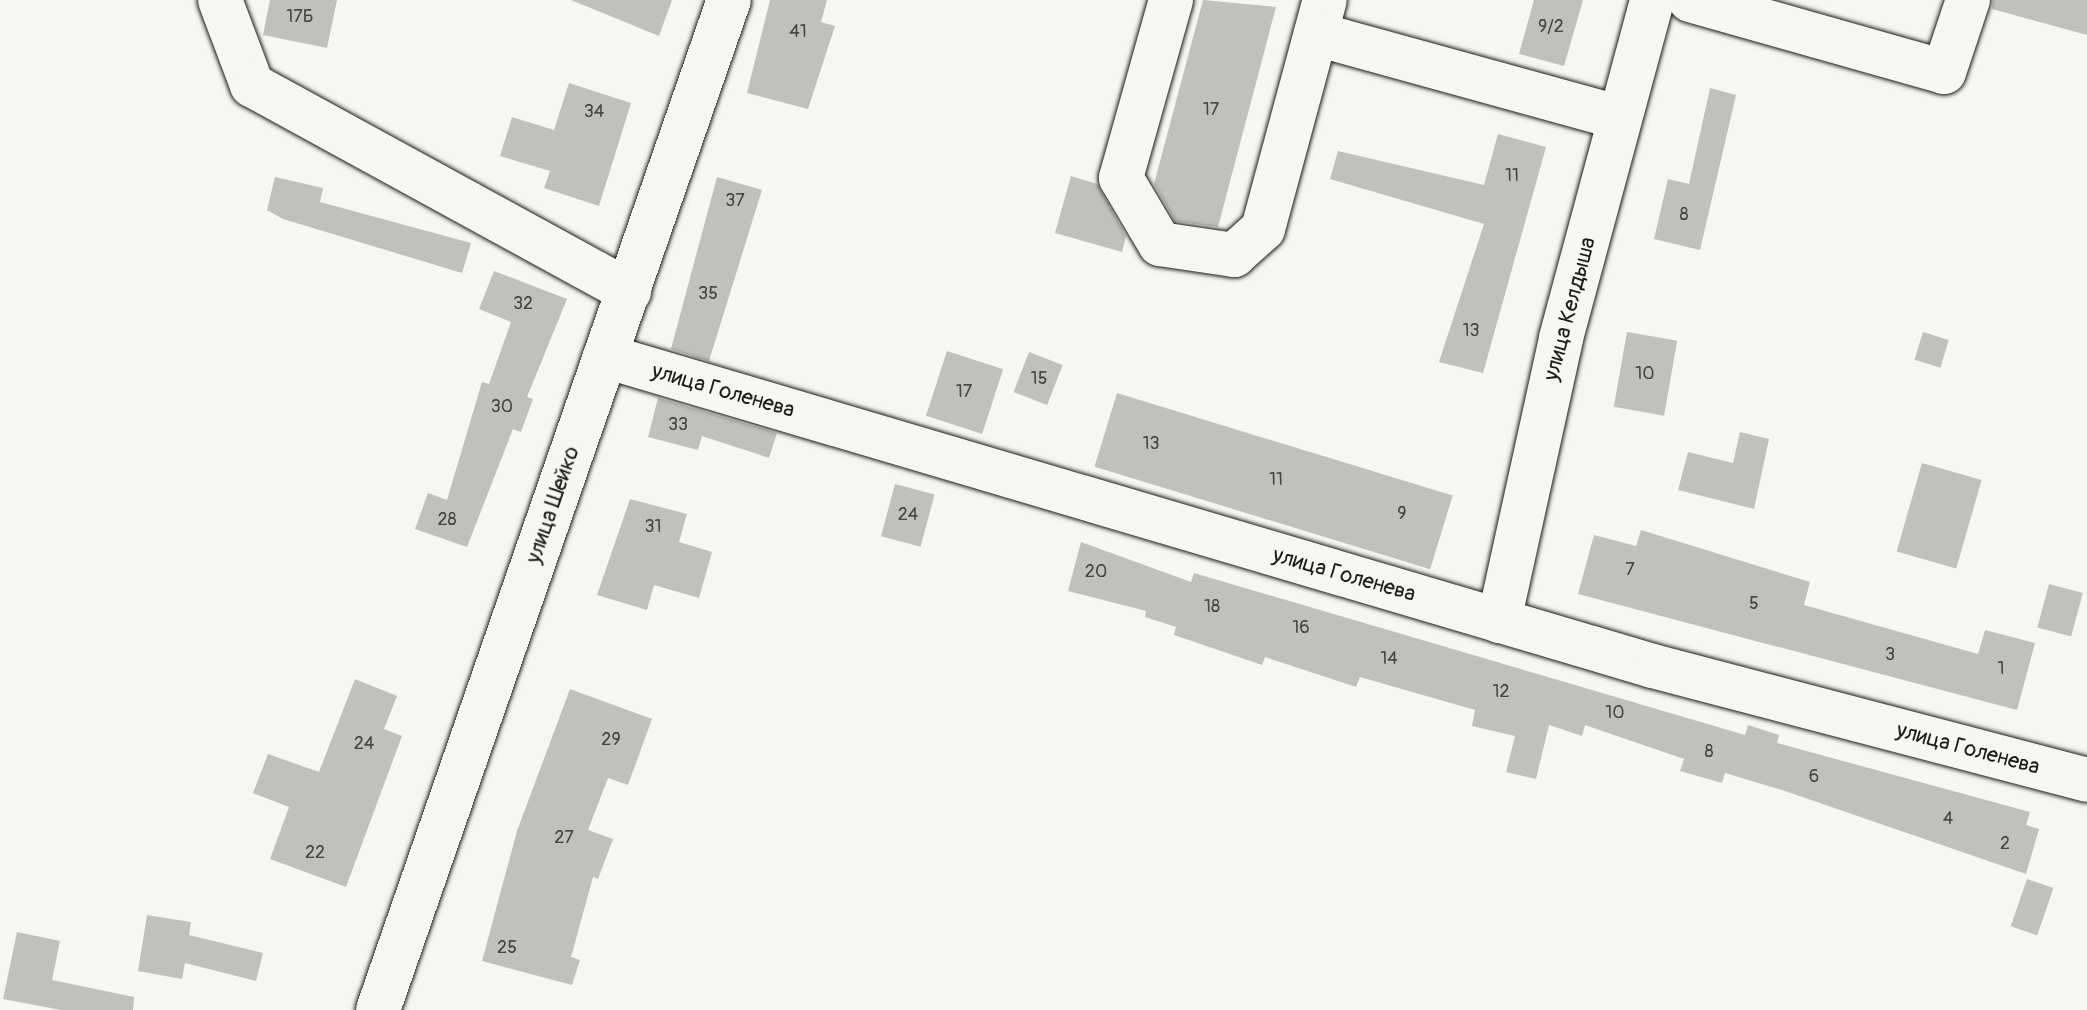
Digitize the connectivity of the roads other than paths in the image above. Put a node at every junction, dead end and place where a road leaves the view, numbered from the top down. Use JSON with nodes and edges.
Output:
{"nodes":[{"id":1,"x":220,"y":0,"type":"edge"},
{"id":2,"x":729,"y":0,"type":"edge"},
{"id":3,"x":1171,"y":0,"type":"edge"},
{"id":4,"x":1652,"y":0,"type":"edge"},
{"id":5,"x":1690,"y":0,"type":"edge"},
{"id":6,"x":1968,"y":0,"type":"edge"},
{"id":7,"x":1314,"y":11,"type":"edge"},
{"id":8,"x":1620,"y":118,"type":"junction"},
{"id":9,"x":629,"y":291,"type":"junction"},
{"id":10,"x":605,"y":356,"type":"junction"},
{"id":11,"x":1499,"y":621,"type":"junction"},
{"id":12,"x":2087,"y":780,"type":"edge"},
{"id":13,"x":378,"y":1010,"type":"edge"}],
"edges":[{"from":1,"to":9,"type":"street"},
{"from":2,"to":9,"type":"street","name":"улица Шейко"},
{"from":3,"to":7,"type":"street"},
{"from":4,"to":8,"type":"street","name":"улица Келдыша"},
{"from":5,"to":6,"type":"street"},
{"from":7,"to":8,"type":"street"},
{"from":8,"to":11,"type":"street","name":"улица Келдыша"},
{"from":9,"to":10,"type":"street","name":"улица Шейко"},
{"from":10,"to":11,"type":"street","name":"улица Голенева"},
{"from":10,"to":13,"type":"street","name":"улица Шейко"},
{"from":11,"to":12,"type":"street","name":"улица Голенева"}]}
